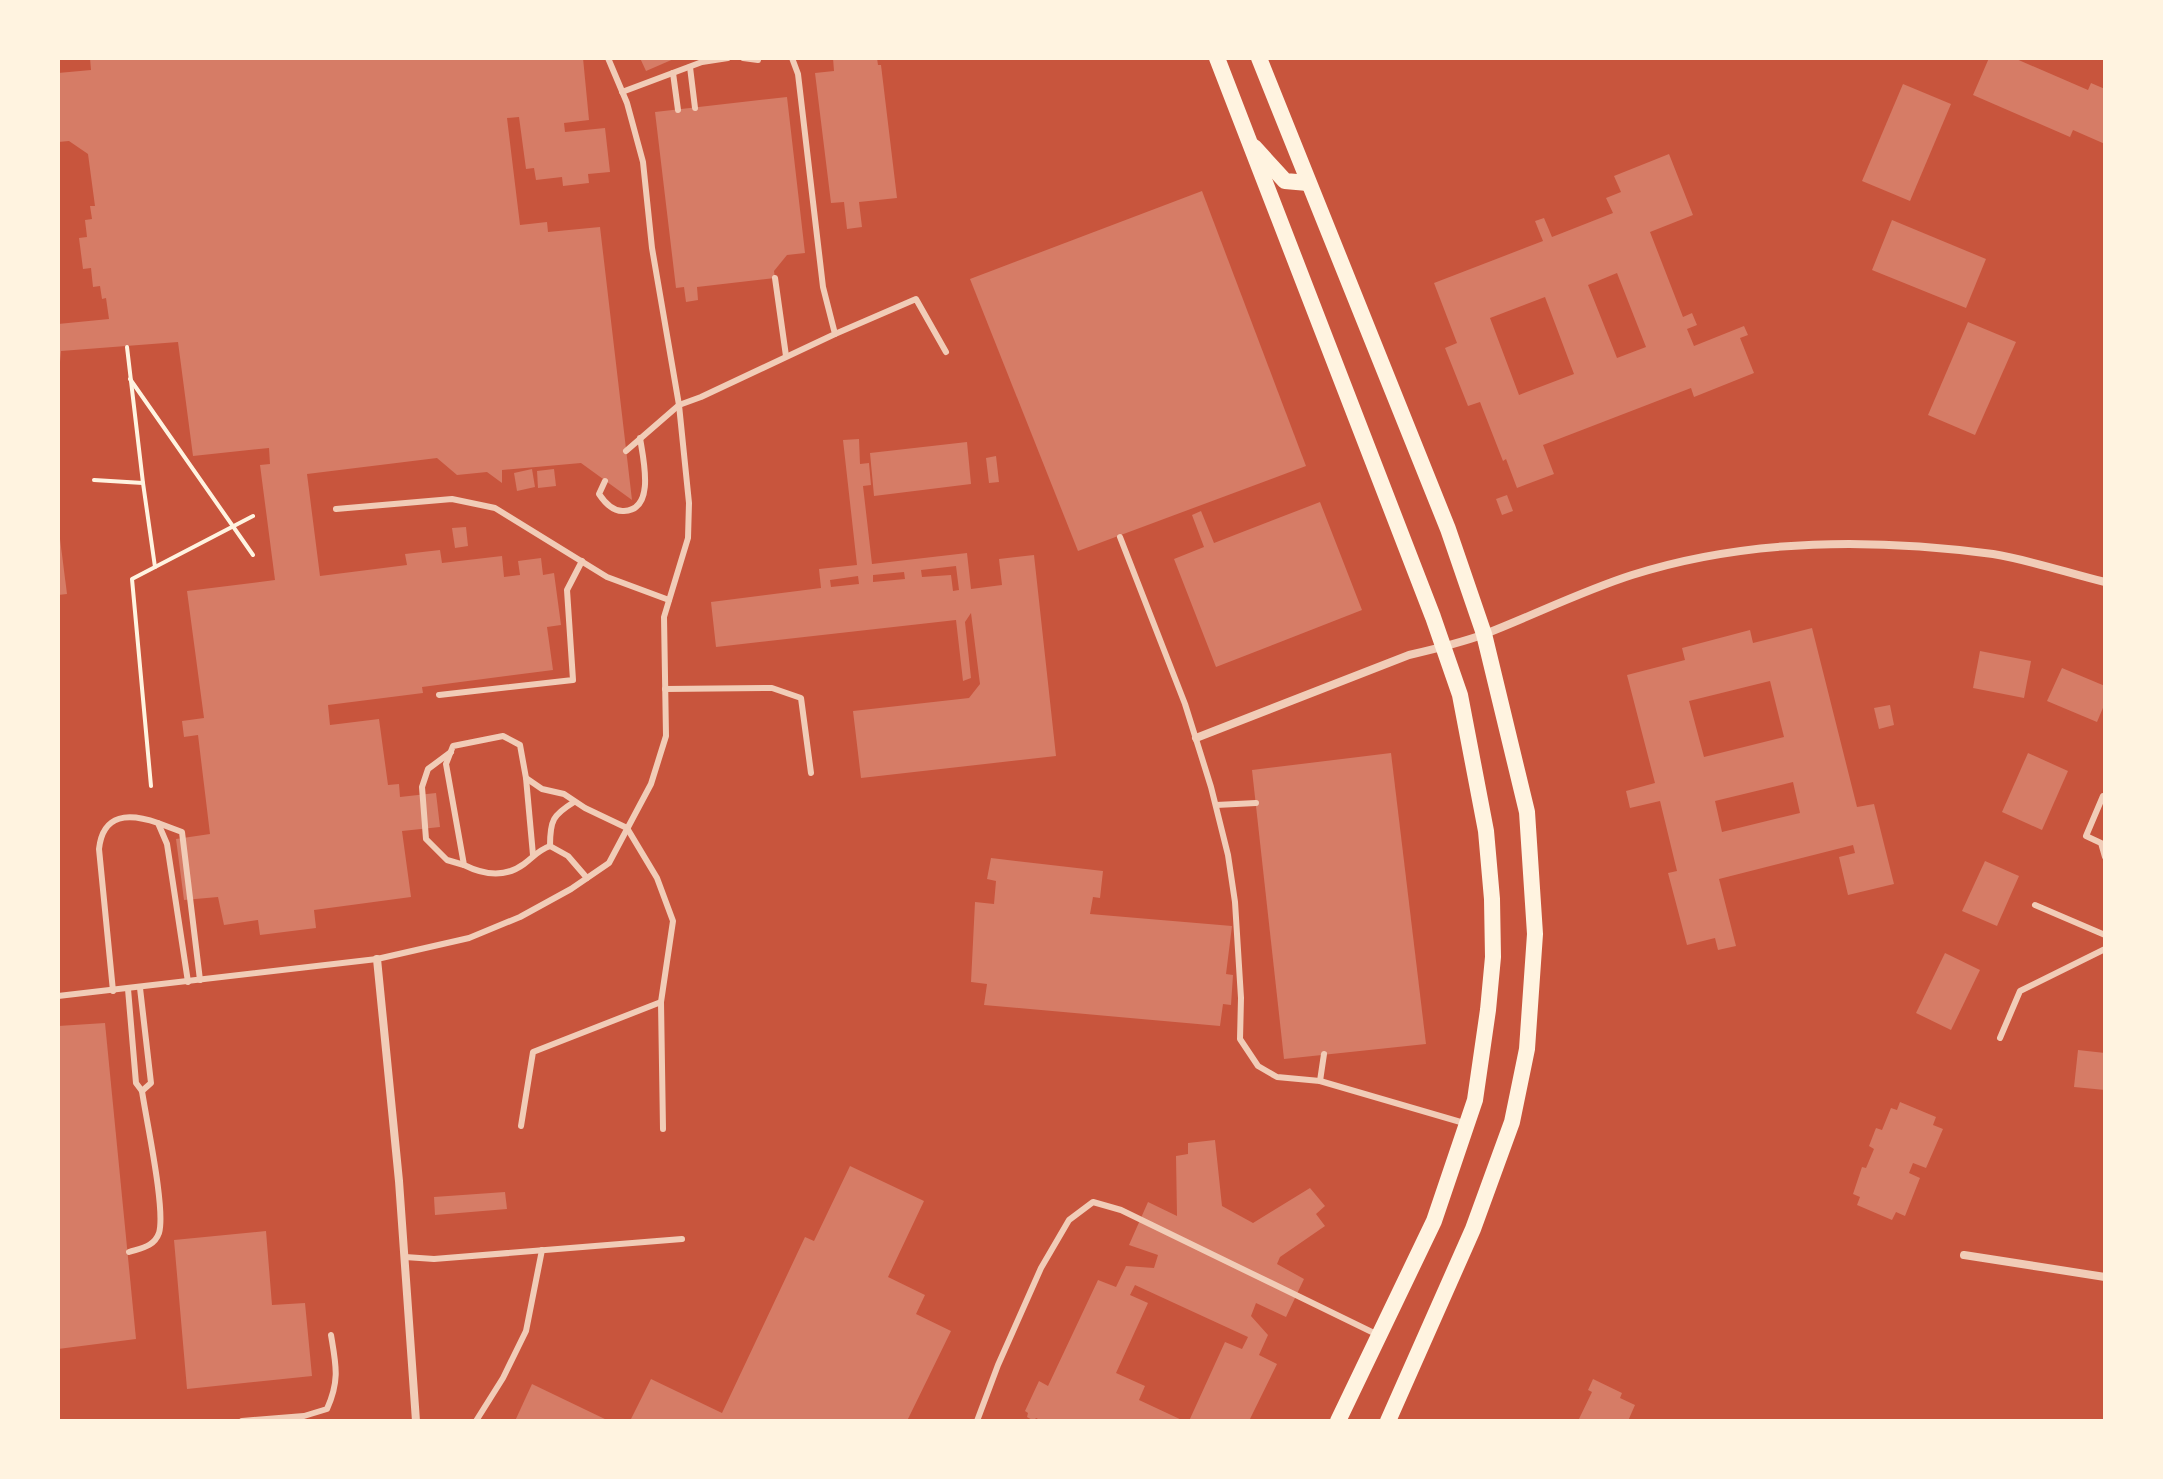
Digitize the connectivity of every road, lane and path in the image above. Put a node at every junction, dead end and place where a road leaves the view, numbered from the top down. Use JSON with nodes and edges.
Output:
{"nodes":[{"id":1,"x":608,"y":58,"type":"edge"},
{"id":2,"x":728,"y":58,"type":"edge"},
{"id":3,"x":743,"y":58,"type":"edge"},
{"id":4,"x":792,"y":58,"type":"edge"},
{"id":5,"x":1217,"y":58,"type":"edge"},
{"id":6,"x":1259,"y":58,"type":"edge"},
{"id":7,"x":758,"y":60,"type":"edge"},
{"id":8,"x":690,"y":67,"type":"junction"},
{"id":9,"x":673,"y":73,"type":"junction"},
{"id":10,"x":622,"y":92,"type":"junction"},
{"id":11,"x":695,"y":108,"type":"dead end"},
{"id":12,"x":678,"y":110,"type":"dead end"},
{"id":13,"x":1248,"y":139,"type":"junction"},
{"id":14,"x":1308,"y":183,"type":"junction"},
{"id":15,"x":775,"y":278,"type":"dead end"},
{"id":16,"x":835,"y":334,"type":"junction"},
{"id":17,"x":127,"y":347,"type":"dead end"},
{"id":18,"x":946,"y":352,"type":"dead end"},
{"id":19,"x":786,"y":356,"type":"junction"},
{"id":20,"x":130,"y":379,"type":"junction"},
{"id":21,"x":679,"y":405,"type":"junction"},
{"id":22,"x":640,"y":438,"type":"junction"},
{"id":23,"x":626,"y":451,"type":"dead end"},
{"id":24,"x":94,"y":480,"type":"dead end"},
{"id":25,"x":605,"y":481,"type":"dead end"},
{"id":26,"x":143,"y":483,"type":"junction"},
{"id":27,"x":336,"y":509,"type":"dead end"},
{"id":28,"x":253,"y":516,"type":"dead end"},
{"id":29,"x":233,"y":527,"type":"junction"},
{"id":30,"x":1120,"y":537,"type":"dead end"},
{"id":31,"x":253,"y":555,"type":"dead end"},
{"id":32,"x":582,"y":561,"type":"junction"},
{"id":33,"x":155,"y":567,"type":"junction"},
{"id":34,"x":2105,"y":582,"type":"edge"},
{"id":35,"x":669,"y":600,"type":"junction"},
{"id":36,"x":1484,"y":634,"type":"junction"},
{"id":37,"x":1443,"y":648,"type":"junction"},
{"id":38,"x":665,"y":689,"type":"junction"},
{"id":39,"x":439,"y":695,"type":"dead end"},
{"id":40,"x":1196,"y":738,"type":"junction"},
{"id":41,"x":451,"y":752,"type":"junction"},
{"id":42,"x":811,"y":773,"type":"dead end"},
{"id":43,"x":526,"y":778,"type":"junction"},
{"id":44,"x":151,"y":786,"type":"dead end"},
{"id":45,"x":2103,"y":796,"type":"dead end"},
{"id":46,"x":574,"y":802,"type":"junction"},
{"id":47,"x":1256,"y":803,"type":"dead end"},
{"id":48,"x":1216,"y":805,"type":"junction"},
{"id":49,"x":158,"y":823,"type":"junction"},
{"id":50,"x":627,"y":828,"type":"junction"},
{"id":51,"x":550,"y":846,"type":"junction"},
{"id":52,"x":533,"y":855,"type":"junction"},
{"id":53,"x":2105,"y":857,"type":"edge"},
{"id":54,"x":464,"y":865,"type":"junction"},
{"id":55,"x":587,"y":878,"type":"junction"},
{"id":56,"x":2035,"y":905,"type":"dead end"},
{"id":57,"x":2105,"y":935,"type":"edge"},
{"id":58,"x":2105,"y":949,"type":"edge"},
{"id":59,"x":377,"y":959,"type":"junction"},
{"id":60,"x":200,"y":980,"type":"junction"},
{"id":61,"x":188,"y":982,"type":"junction"},
{"id":62,"x":140,"y":988,"type":"junction"},
{"id":63,"x":128,"y":989,"type":"junction"},
{"id":64,"x":113,"y":991,"type":"junction"},
{"id":65,"x":58,"y":996,"type":"edge"},
{"id":66,"x":661,"y":1002,"type":"junction"},
{"id":67,"x":2000,"y":1038,"type":"dead end"},
{"id":68,"x":1324,"y":1054,"type":"dead end"},
{"id":69,"x":1320,"y":1081,"type":"junction"},
{"id":70,"x":142,"y":1091,"type":"junction"},
{"id":71,"x":1468,"y":1124,"type":"junction"},
{"id":72,"x":521,"y":1126,"type":"dead end"},
{"id":73,"x":663,"y":1129,"type":"dead end"},
{"id":74,"x":682,"y":1239,"type":"dead end"},
{"id":75,"x":542,"y":1250,"type":"junction"},
{"id":76,"x":129,"y":1252,"type":"dead end"},
{"id":77,"x":1964,"y":1255,"type":"dead end"},
{"id":78,"x":405,"y":1257,"type":"junction"},
{"id":79,"x":2105,"y":1277,"type":"edge"},
{"id":80,"x":331,"y":1335,"type":"dead end"},
{"id":81,"x":1380,"y":1336,"type":"junction"},
{"id":82,"x":242,"y":1421,"type":"edge"},
{"id":83,"x":416,"y":1421,"type":"edge"},
{"id":84,"x":476,"y":1421,"type":"edge"},
{"id":85,"x":977,"y":1421,"type":"edge"},
{"id":86,"x":1338,"y":1421,"type":"edge"},
{"id":87,"x":1388,"y":1421,"type":"edge"}],
"edges":[{"from":1,"to":10,"type":"lane"},
{"from":2,"to":8,"type":"lane"},
{"from":3,"to":7,"type":"lane"},
{"from":4,"to":16,"type":"lane"},
{"from":5,"to":13,"type":"main road"},
{"from":6,"to":14,"type":"main road"},
{"from":8,"to":9,"type":"lane"},
{"from":8,"to":11,"type":"lane"},
{"from":9,"to":10,"type":"lane"},
{"from":9,"to":12,"type":"lane"},
{"from":10,"to":21,"type":"lane"},
{"from":13,"to":14,"type":"main road"},
{"from":13,"to":37,"type":"main road"},
{"from":14,"to":36,"type":"main road"},
{"from":15,"to":19,"type":"lane"},
{"from":16,"to":18,"type":"lane"},
{"from":16,"to":19,"type":"lane"},
{"from":17,"to":20,"type":"path"},
{"from":19,"to":21,"type":"lane"},
{"from":20,"to":26,"type":"path"},
{"from":20,"to":29,"type":"path"},
{"from":21,"to":22,"type":"lane"},
{"from":21,"to":35,"type":"lane"},
{"from":22,"to":23,"type":"lane"},
{"from":22,"to":25,"type":"lane"},
{"from":24,"to":26,"type":"path"},
{"from":26,"to":33,"type":"path"},
{"from":27,"to":32,"type":"lane"},
{"from":28,"to":29,"type":"path"},
{"from":29,"to":31,"type":"path"},
{"from":29,"to":33,"type":"path"},
{"from":30,"to":40,"type":"lane"},
{"from":32,"to":35,"type":"lane"},
{"from":32,"to":39,"type":"lane"},
{"from":33,"to":44,"type":"path"},
{"from":34,"to":36,"type":"street"},
{"from":35,"to":38,"type":"lane"},
{"from":36,"to":37,"type":"street"},
{"from":36,"to":87,"type":"main road"},
{"from":37,"to":40,"type":"street"},
{"from":37,"to":71,"type":"main road"},
{"from":38,"to":42,"type":"lane"},
{"from":38,"to":50,"type":"lane"},
{"from":40,"to":48,"type":"lane"},
{"from":41,"to":43,"type":"lane"},
{"from":41,"to":54,"type":"lane"},
{"from":41,"to":54,"type":"lane"},
{"from":43,"to":46,"type":"lane"},
{"from":43,"to":52,"type":"lane"},
{"from":45,"to":53,"type":"lane"},
{"from":46,"to":50,"type":"lane"},
{"from":46,"to":51,"type":"lane"},
{"from":47,"to":48,"type":"lane"},
{"from":48,"to":69,"type":"lane"},
{"from":49,"to":60,"type":"lane"},
{"from":49,"to":61,"type":"lane"},
{"from":49,"to":64,"type":"lane"},
{"from":50,"to":55,"type":"lane"},
{"from":50,"to":66,"type":"lane"},
{"from":51,"to":52,"type":"lane"},
{"from":51,"to":55,"type":"lane"},
{"from":52,"to":54,"type":"lane"},
{"from":55,"to":59,"type":"lane"},
{"from":56,"to":57,"type":"lane"},
{"from":58,"to":67,"type":"lane"},
{"from":59,"to":60,"type":"lane"},
{"from":59,"to":78,"type":"street"},
{"from":60,"to":61,"type":"lane"},
{"from":61,"to":62,"type":"lane"},
{"from":62,"to":63,"type":"lane"},
{"from":62,"to":70,"type":"lane"},
{"from":63,"to":64,"type":"lane"},
{"from":63,"to":70,"type":"lane"},
{"from":64,"to":65,"type":"lane"},
{"from":66,"to":72,"type":"lane"},
{"from":66,"to":73,"type":"lane"},
{"from":68,"to":69,"type":"lane"},
{"from":69,"to":71,"type":"lane"},
{"from":70,"to":76,"type":"lane"},
{"from":71,"to":81,"type":"main road"},
{"from":74,"to":75,"type":"lane"},
{"from":75,"to":78,"type":"lane"},
{"from":75,"to":84,"type":"lane"},
{"from":77,"to":79,"type":"street"},
{"from":78,"to":83,"type":"street"},
{"from":80,"to":82,"type":"lane"},
{"from":81,"to":85,"type":"lane"},
{"from":81,"to":86,"type":"main road"}]}
